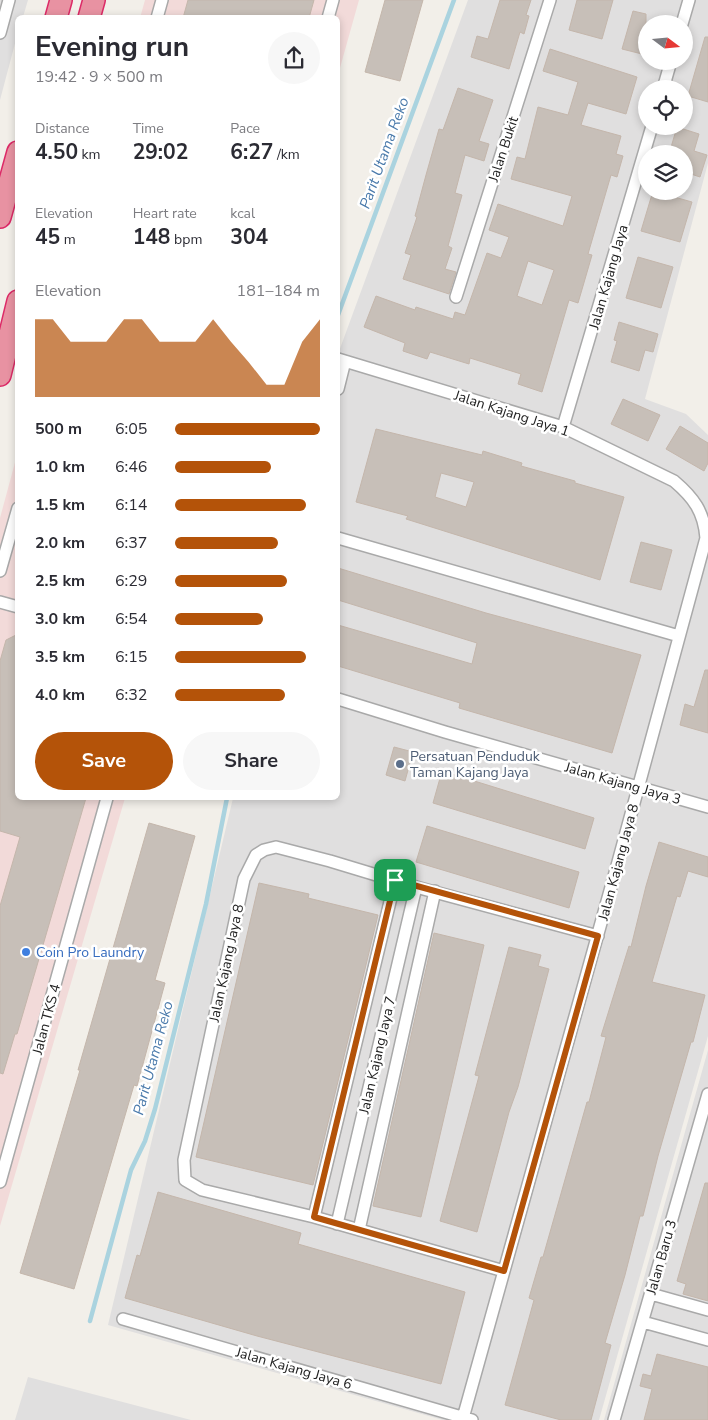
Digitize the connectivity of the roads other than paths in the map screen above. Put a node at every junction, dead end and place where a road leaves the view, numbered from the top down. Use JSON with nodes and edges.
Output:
{"nodes":[{"id":1,"x":9,"y":0,"type":"edge"},
{"id":2,"x":61,"y":0,"type":"edge"},
{"id":3,"x":94,"y":0,"type":"edge"},
{"id":4,"x":98,"y":0,"type":"edge"},
{"id":5,"x":162,"y":0,"type":"edge"},
{"id":6,"x":333,"y":0,"type":"edge"},
{"id":7,"x":550,"y":0,"type":"edge"},
{"id":8,"x":690,"y":0,"type":"edge"},
{"id":9,"x":57,"y":15,"type":"edge"},
{"id":10,"x":90,"y":15,"type":"edge"},
{"id":11,"x":96,"y":15,"type":"edge"},
{"id":12,"x":158,"y":15,"type":"edge"},
{"id":13,"x":329,"y":15,"type":"edge"},
{"id":14,"x":685,"y":15,"type":"edge"},
{"id":15,"x":0,"y":33,"type":"edge"},
{"id":16,"x":649,"y":135,"type":"edge"},
{"id":17,"x":15,"y":163,"type":"edge"},
{"id":18,"x":0,"y":217,"type":"edge"},
{"id":19,"x":456,"y":297,"type":"dead end"},
{"id":20,"x":15,"y":313,"type":"edge"},
{"id":21,"x":341,"y":359,"type":"edge"},
{"id":22,"x":0,"y":375,"type":"edge"},
{"id":23,"x":563,"y":427,"type":"junction"},
{"id":24,"x":15,"y":518,"type":"edge"},
{"id":25,"x":706,"y":538,"type":"joint"},
{"id":26,"x":340,"y":539,"type":"edge"},
{"id":27,"x":0,"y":571,"type":"edge"},
{"id":28,"x":0,"y":602,"type":"edge"},
{"id":29,"x":15,"y":606,"type":"edge"},
{"id":30,"x":678,"y":636,"type":"junction"},
{"id":31,"x":340,"y":700,"type":"edge"},
{"id":32,"x":638,"y":786,"type":"junction"},
{"id":33,"x":106,"y":800,"type":"edge"},
{"id":34,"x":708,"y":807,"type":"edge"},
{"id":35,"x":395,"y":880,"type":"junction"},
{"id":36,"x":416,"y":887,"type":"junction"},
{"id":37,"x":435,"y":892,"type":"junction"},
{"id":38,"x":598,"y":936,"type":"junction"},
{"id":39,"x":708,"y":1094,"type":"edge"},
{"id":40,"x":0,"y":1182,"type":"edge"},
{"id":41,"x":314,"y":1217,"type":"junction"},
{"id":42,"x":337,"y":1224,"type":"junction"},
{"id":43,"x":359,"y":1230,"type":"junction"},
{"id":44,"x":504,"y":1271,"type":"junction"},
{"id":45,"x":651,"y":1294,"type":"junction"},
{"id":46,"x":708,"y":1310,"type":"edge"},
{"id":47,"x":123,"y":1320,"type":"dead end"},
{"id":48,"x":643,"y":1322,"type":"junction"},
{"id":49,"x":708,"y":1340,"type":"edge"},
{"id":50,"x":468,"y":1419,"type":"edge"},
{"id":51,"x":614,"y":1420,"type":"edge"}],
"edges":[{"from":1,"to":15,"type":"street"},
{"from":2,"to":9,"type":"highway"},
{"from":3,"to":10,"type":"highway"},
{"from":4,"to":11,"type":"street"},
{"from":5,"to":12,"type":"street"},
{"from":6,"to":13,"type":"street"},
{"from":7,"to":19,"type":"street","name":"Jalan Bukit"},
{"from":8,"to":14,"type":"street"},
{"from":16,"to":23,"type":"street","name":"Jalan Kajang Jaya"},
{"from":17,"to":18,"type":"highway"},
{"from":20,"to":22,"type":"highway"},
{"from":21,"to":23,"type":"street","name":"Jalan Kajang Jaya 1"},
{"from":23,"to":25,"type":"street","name":"Jalan Kajang Jaya 1"},
{"from":24,"to":27,"type":"street"},
{"from":25,"to":30,"type":"street","name":"Jalan Kajang Jaya 8"},
{"from":26,"to":30,"type":"street"},
{"from":28,"to":29,"type":"street"},
{"from":30,"to":32,"type":"street","name":"Jalan Kajang Jaya 8"},
{"from":31,"to":32,"type":"street","name":"Jalan Kajang Jaya 3"},
{"from":32,"to":34,"type":"street","name":"Jalan Kajang Jaya 3"},
{"from":32,"to":38,"type":"street","name":"Jalan Kajang Jaya 8"},
{"from":33,"to":40,"type":"street","name":"Jalan TKS 4"},
{"from":35,"to":36,"type":"street","name":"Jalan Kajang Jaya 8"},
{"from":35,"to":41,"type":"street"},
{"from":35,"to":41,"type":"street","name":"Jalan Kajang Jaya 8"},
{"from":36,"to":37,"type":"street","name":"Jalan Kajang Jaya 8"},
{"from":36,"to":42,"type":"street","name":"Jalan Kajang Jaya 7"},
{"from":37,"to":38,"type":"street","name":"Jalan Kajang Jaya 8"},
{"from":37,"to":43,"type":"street"},
{"from":38,"to":44,"type":"street","name":"Jalan Kajang Jaya 8"},
{"from":39,"to":45,"type":"street","name":"Jalan Baru 3"},
{"from":41,"to":42,"type":"street"},
{"from":42,"to":43,"type":"street"},
{"from":43,"to":44,"type":"street"},
{"from":44,"to":50,"type":"street","name":"Jalan Kajang Jaya 8"},
{"from":45,"to":46,"type":"street"},
{"from":45,"to":48,"type":"street","name":"Jalan Baru 3"},
{"from":47,"to":50,"type":"street","name":"Jalan Kajang Jaya 6"},
{"from":48,"to":49,"type":"street"},
{"from":48,"to":51,"type":"street","name":"Jalan Baru 3"}]}
